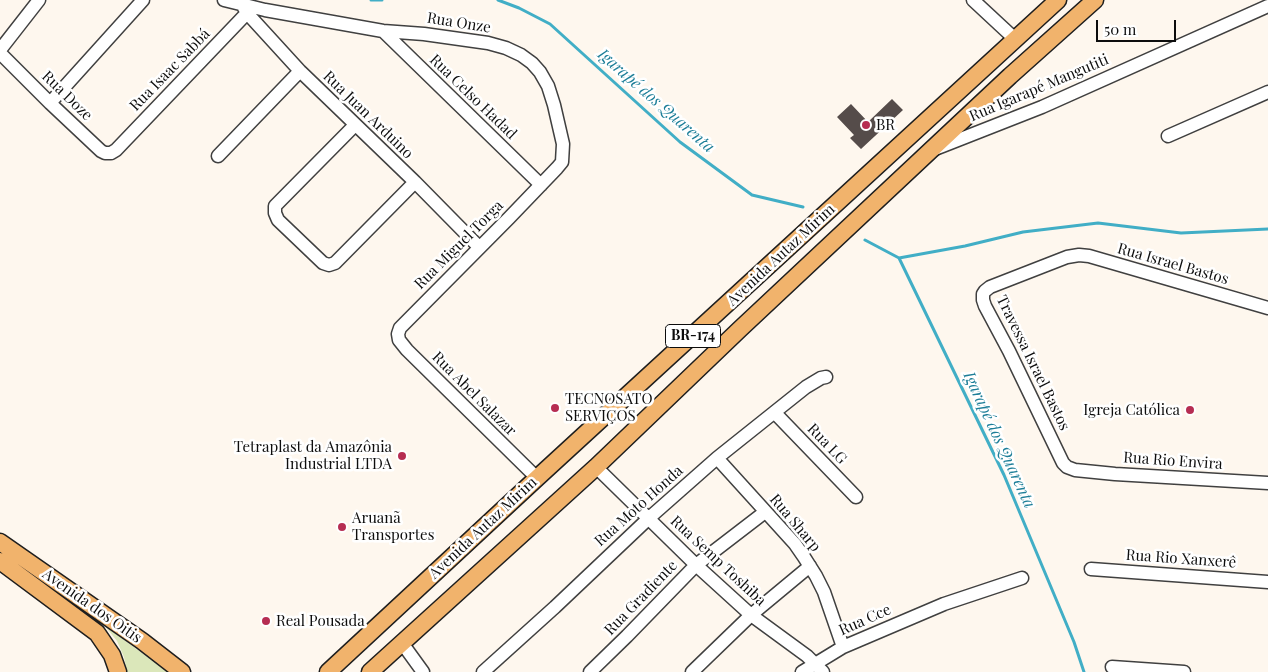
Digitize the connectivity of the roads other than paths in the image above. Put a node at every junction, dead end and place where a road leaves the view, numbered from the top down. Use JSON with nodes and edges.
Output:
{"nodes":[{"id":1,"x":38,"y":0,"type":"edge"},
{"id":2,"x":143,"y":0,"type":"edge"},
{"id":3,"x":224,"y":0,"type":"edge"},
{"id":4,"x":973,"y":0,"type":"edge"},
{"id":5,"x":1058,"y":0,"type":"edge"},
{"id":6,"x":1095,"y":0,"type":"edge"},
{"id":7,"x":243,"y":6,"type":"edge"},
{"id":8,"x":1268,"y":6,"type":"edge"},
{"id":9,"x":383,"y":31,"type":"junction"},
{"id":10,"x":1016,"y":40,"type":"junction"},
{"id":11,"x":0,"y":52,"type":"edge"},
{"id":12,"x":300,"y":71,"type":"junction"},
{"id":13,"x":1268,"y":92,"type":"edge"},
{"id":14,"x":50,"y":102,"type":"junction"},
{"id":15,"x":355,"y":124,"type":"junction"},
{"id":16,"x":1168,"y":136,"type":"dead end"},
{"id":17,"x":116,"y":150,"type":"joint"},
{"id":18,"x":932,"y":150,"type":"junction"},
{"id":19,"x":218,"y":156,"type":"dead end"},
{"id":20,"x":415,"y":182,"type":"junction"},
{"id":21,"x":541,"y":185,"type":"junction"},
{"id":22,"x":479,"y":247,"type":"junction"},
{"id":23,"x":1067,"y":256,"type":"joint"},
{"id":24,"x":1268,"y":308,"type":"edge"},
{"id":25,"x":722,"y":309,"type":"junction"},
{"id":26,"x":400,"y":328,"type":"joint"},
{"id":27,"x":740,"y":329,"type":"junction"},
{"id":28,"x":826,"y":377,"type":"dead end"},
{"id":29,"x":775,"y":413,"type":"junction"},
{"id":30,"x":717,"y":458,"type":"junction"},
{"id":31,"x":596,"y":466,"type":"junction"},
{"id":32,"x":1075,"y":470,"type":"joint"},
{"id":33,"x":537,"y":478,"type":"junction"},
{"id":34,"x":1268,"y":483,"type":"edge"},
{"id":35,"x":856,"y":497,"type":"dead end"},
{"id":36,"x":765,"y":512,"type":"junction"},
{"id":37,"x":649,"y":518,"type":"junction"},
{"id":38,"x":0,"y":542,"type":"edge"},
{"id":39,"x":0,"y":561,"type":"edge"},
{"id":40,"x":696,"y":564,"type":"junction"},
{"id":41,"x":810,"y":566,"type":"junction"},
{"id":42,"x":1091,"y":569,"type":"dead end"},
{"id":43,"x":1022,"y":578,"type":"dead end"},
{"id":44,"x":1268,"y":582,"type":"edge"},
{"id":45,"x":750,"y":615,"type":"junction"},
{"id":46,"x":402,"y":642,"type":"junction"},
{"id":47,"x":844,"y":647,"type":"junction"},
{"id":48,"x":1112,"y":667,"type":"dead end"},
{"id":49,"x":820,"y":668,"type":"edge"},
{"id":50,"x":118,"y":672,"type":"edge"},
{"id":51,"x":182,"y":672,"type":"edge"},
{"id":52,"x":328,"y":672,"type":"edge"},
{"id":53,"x":370,"y":672,"type":"edge"},
{"id":54,"x":423,"y":672,"type":"edge"},
{"id":55,"x":483,"y":672,"type":"edge"},
{"id":56,"x":590,"y":672,"type":"edge"},
{"id":57,"x":692,"y":672,"type":"edge"},
{"id":58,"x":802,"y":672,"type":"edge"},
{"id":59,"x":1184,"y":672,"type":"edge"}],
"edges":[{"from":1,"to":11,"type":"street"},
{"from":2,"to":14,"type":"street"},
{"from":3,"to":7,"type":"street","name":"Rua Onze"},
{"from":4,"to":10,"type":"street"},
{"from":5,"to":10,"type":"main road","name":"Avenida Autaz Mirim","number":"BR-174"},
{"from":6,"to":18,"type":"main road","name":"Avenida Autaz Mirim","number":"BR-174"},
{"from":7,"to":9,"type":"street","name":"Rua Onze"},
{"from":7,"to":12,"type":"street","name":"Rua Juan Arduino"},
{"from":7,"to":17,"type":"street","name":"Rua Isaac Sabbá"},
{"from":8,"to":18,"type":"street","name":"Rua Igarapé Mangutiti"},
{"from":9,"to":21,"type":"street","name":"Rua Celso Hadad"},
{"from":9,"to":21,"type":"street","name":"Rua Onze"},
{"from":10,"to":25,"type":"main road","name":"Avenida Autaz Mirim","number":"BR-174"},
{"from":11,"to":14,"type":"street","name":"Rua Doze"},
{"from":12,"to":15,"type":"street","name":"Rua Juan Arduino"},
{"from":12,"to":19,"type":"street"},
{"from":13,"to":16,"type":"street"},
{"from":14,"to":17,"type":"street","name":"Rua Doze"},
{"from":15,"to":20,"type":"street","name":"Rua Juan Arduino"},
{"from":15,"to":20,"type":"street"},
{"from":18,"to":27,"type":"main road","name":"Avenida Autaz Mirim","number":"BR-174"},
{"from":20,"to":22,"type":"street","name":"Rua Juan Arduino"},
{"from":21,"to":22,"type":"street","name":"Rua Miguel Torga"},
{"from":22,"to":26,"type":"street","name":"Rua Miguel Torga"},
{"from":23,"to":24,"type":"street","name":"Rua Israel Bastos"},
{"from":23,"to":32,"type":"street","name":"Travessa Israel Bastos"},
{"from":25,"to":27,"type":"main road"},
{"from":25,"to":33,"type":"main road","name":"Avenida Autaz Mirim","number":"BR-174"},
{"from":26,"to":33,"type":"street","name":"Rua Abel Salazar"},
{"from":27,"to":31,"type":"main road","name":"Avenida Autaz Mirim","number":"BR-174"},
{"from":28,"to":29,"type":"street","name":"Rua Moto Honda"},
{"from":29,"to":30,"type":"street","name":"Rua Moto Honda"},
{"from":29,"to":35,"type":"street","name":"Rua LG"},
{"from":30,"to":36,"type":"street","name":"Rua Sharp"},
{"from":30,"to":37,"type":"street","name":"Rua Moto Honda"},
{"from":31,"to":37,"type":"street","name":"Rua Semp Toshiba"},
{"from":31,"to":46,"type":"main road","name":"Avenida Autaz Mirim","number":"BR-174"},
{"from":32,"to":34,"type":"street","name":"Rua Rio Envira"},
{"from":33,"to":52,"type":"main road","name":"Avenida Autaz Mirim","number":"BR-174"},
{"from":36,"to":40,"type":"street","name":"Rua Gradiente"},
{"from":36,"to":41,"type":"street","name":"Rua Sharp"},
{"from":37,"to":40,"type":"street","name":"Rua Semp Toshiba"},
{"from":37,"to":55,"type":"street","name":"Rua Moto Honda"},
{"from":38,"to":51,"type":"main road","name":"Avenida dos Oitis"},
{"from":39,"to":50,"type":"main road","name":"Avenida dos Oitis"},
{"from":40,"to":45,"type":"street","name":"Rua Semp Toshiba"},
{"from":40,"to":56,"type":"street","name":"Rua Gradiente"},
{"from":41,"to":45,"type":"street"},
{"from":41,"to":47,"type":"street","name":"Rua Sharp"},
{"from":42,"to":44,"type":"street","name":"Rua Rio Xanxerê"},
{"from":43,"to":47,"type":"street","name":"Rua Cce"},
{"from":45,"to":49,"type":"street","name":"Rua Semp Toshiba"},
{"from":45,"to":57,"type":"street"},
{"from":46,"to":53,"type":"main road","name":"Avenida Autaz Mirim","number":"BR-174"},
{"from":46,"to":54,"type":"street"},
{"from":47,"to":49,"type":"street","name":"Rua Cce"},
{"from":48,"to":59,"type":"street"},
{"from":49,"to":58,"type":"street","name":"Rua Cce"}]}
